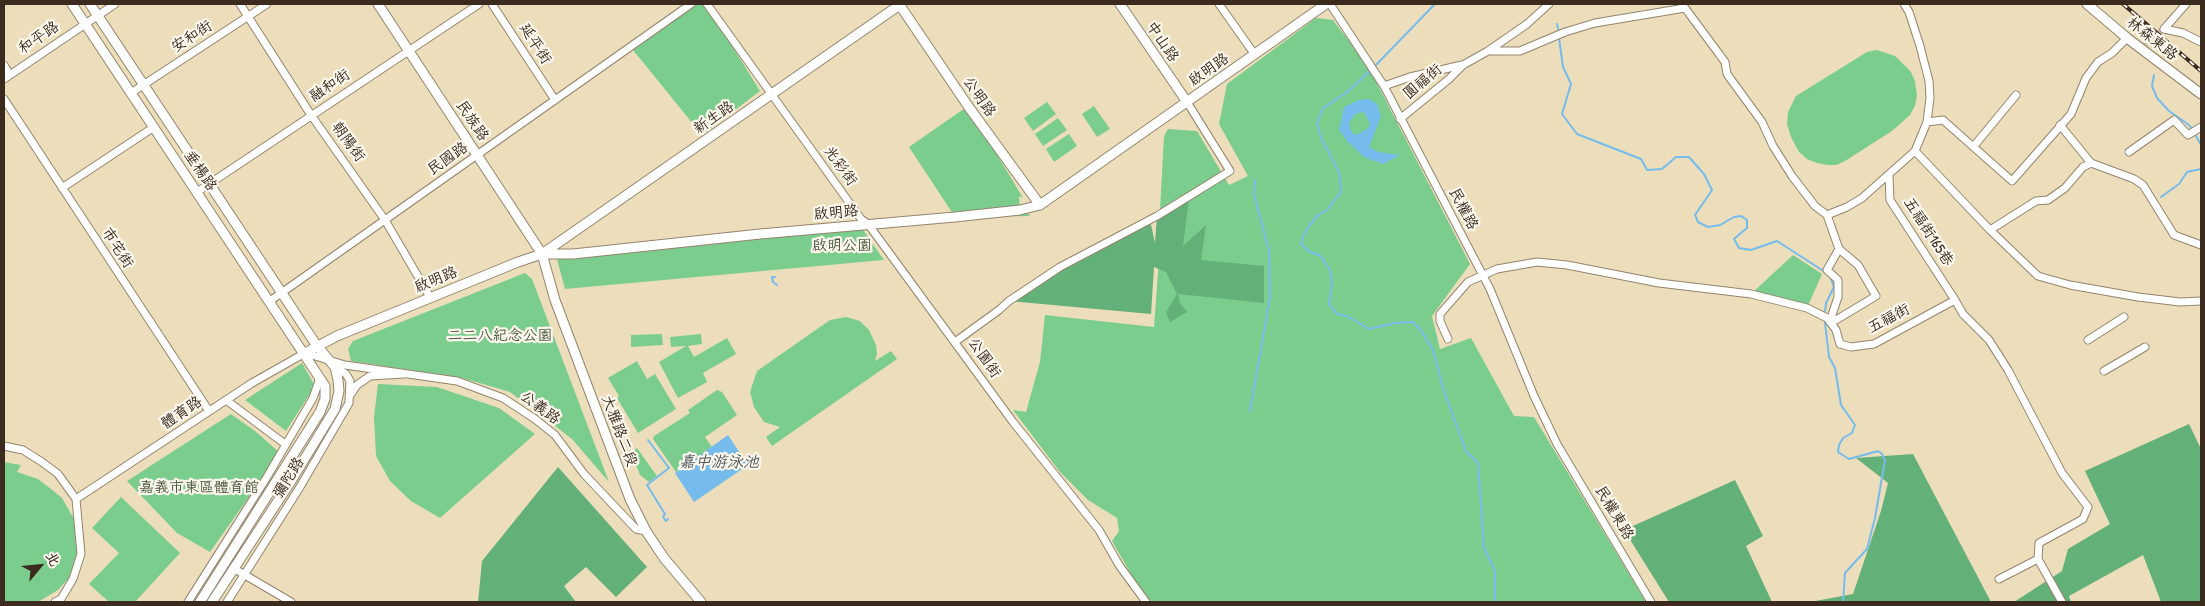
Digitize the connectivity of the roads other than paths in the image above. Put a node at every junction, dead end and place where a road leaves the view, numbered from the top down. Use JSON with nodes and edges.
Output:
{"nodes":[{"id":1,"x":72,"y":4,"type":"edge"},
{"id":2,"x":90,"y":4,"type":"edge"},
{"id":3,"x":115,"y":4,"type":"edge"},
{"id":4,"x":240,"y":4,"type":"edge"},
{"id":5,"x":268,"y":4,"type":"edge"},
{"id":6,"x":378,"y":4,"type":"edge"},
{"id":7,"x":479,"y":4,"type":"edge"},
{"id":8,"x":492,"y":4,"type":"edge"},
{"id":9,"x":691,"y":4,"type":"edge"},
{"id":10,"x":707,"y":4,"type":"edge"},
{"id":11,"x":900,"y":4,"type":"edge"},
{"id":12,"x":1120,"y":4,"type":"edge"},
{"id":13,"x":1219,"y":4,"type":"edge"},
{"id":14,"x":1326,"y":4,"type":"edge"},
{"id":15,"x":1330,"y":4,"type":"edge"},
{"id":16,"x":1549,"y":4,"type":"edge"},
{"id":17,"x":1904,"y":4,"type":"edge"},
{"id":18,"x":2087,"y":4,"type":"edge"},
{"id":19,"x":2186,"y":4,"type":"edge"},
{"id":20,"x":1684,"y":6,"type":"edge"},
{"id":21,"x":97,"y":15,"type":"junction"},
{"id":22,"x":249,"y":17,"type":"junction"},
{"id":23,"x":85,"y":23,"type":"junction"},
{"id":24,"x":2127,"y":38,"type":"junction"},
{"id":25,"x":2201,"y":42,"type":"edge"},
{"id":26,"x":409,"y":50,"type":"junction"},
{"id":27,"x":1488,"y":51,"type":"junction"},
{"id":28,"x":1255,"y":55,"type":"junction"},
{"id":29,"x":4,"y":65,"type":"edge"},
{"id":30,"x":1463,"y":65,"type":"junction"},
{"id":31,"x":7,"y":77,"type":"edge"},
{"id":32,"x":144,"y":85,"type":"junction"},
{"id":33,"x":1384,"y":86,"type":"junction"},
{"id":34,"x":131,"y":93,"type":"junction"},
{"id":35,"x":771,"y":94,"type":"junction"},
{"id":36,"x":2201,"y":94,"type":"edge"},
{"id":37,"x":2016,"y":95,"type":"dead end"},
{"id":38,"x":4,"y":99,"type":"edge"},
{"id":39,"x":555,"y":100,"type":"junction"},
{"id":40,"x":1188,"y":102,"type":"junction"},
{"id":41,"x":311,"y":115,"type":"junction"},
{"id":42,"x":1400,"y":119,"type":"junction"},
{"id":43,"x":1927,"y":122,"type":"junction"},
{"id":44,"x":2060,"y":125,"type":"junction"},
{"id":45,"x":154,"y":126,"type":"junction"},
{"id":46,"x":2201,"y":127,"type":"edge"},
{"id":47,"x":1974,"y":146,"type":"junction"},
{"id":48,"x":1916,"y":151,"type":"junction"},
{"id":49,"x":2130,"y":152,"type":"dead end"},
{"id":50,"x":478,"y":155,"type":"junction"},
{"id":51,"x":2091,"y":162,"type":"junction"},
{"id":52,"x":1230,"y":171,"type":"joint"},
{"id":53,"x":1889,"y":176,"type":"junction"},
{"id":54,"x":209,"y":183,"type":"junction"},
{"id":55,"x":62,"y":188,"type":"junction"},
{"id":56,"x":197,"y":192,"type":"junction"},
{"id":57,"x":1040,"y":205,"type":"junction"},
{"id":58,"x":1826,"y":215,"type":"junction"},
{"id":59,"x":385,"y":220,"type":"junction"},
{"id":60,"x":868,"y":224,"type":"junction"},
{"id":61,"x":1990,"y":230,"type":"junction"},
{"id":62,"x":2201,"y":245,"type":"edge"},
{"id":63,"x":1839,"y":249,"type":"junction"},
{"id":64,"x":542,"y":254,"type":"junction"},
{"id":65,"x":1481,"y":275,"type":"junction"},
{"id":66,"x":282,"y":293,"type":"junction"},
{"id":67,"x":430,"y":297,"type":"junction"},
{"id":68,"x":1955,"y":300,"type":"junction"},
{"id":69,"x":270,"y":301,"type":"junction"},
{"id":70,"x":2201,"y":301,"type":"edge"},
{"id":71,"x":2124,"y":317,"type":"dead end"},
{"id":72,"x":1830,"y":322,"type":"junction"},
{"id":73,"x":1448,"y":340,"type":"dead end"},
{"id":74,"x":2088,"y":340,"type":"dead end"},
{"id":75,"x":955,"y":342,"type":"junction"},
{"id":76,"x":317,"y":346,"type":"junction"},
{"id":77,"x":2145,"y":348,"type":"dead end"},
{"id":78,"x":305,"y":353,"type":"junction"},
{"id":79,"x":332,"y":364,"type":"junction"},
{"id":80,"x":2104,"y":371,"type":"dead end"},
{"id":81,"x":411,"y":373,"type":"junction"},
{"id":82,"x":320,"y":378,"type":"junction"},
{"id":83,"x":349,"y":398,"type":"junction"},
{"id":84,"x":226,"y":400,"type":"junction"},
{"id":85,"x":209,"y":411,"type":"junction"},
{"id":86,"x":1554,"y":437,"type":"joint"},
{"id":87,"x":285,"y":444,"type":"junction"},
{"id":88,"x":4,"y":446,"type":"edge"},
{"id":89,"x":76,"y":499,"type":"junction"},
{"id":90,"x":646,"y":531,"type":"junction"},
{"id":91,"x":2038,"y":559,"type":"junction"},
{"id":92,"x":234,"y":568,"type":"junction"},
{"id":93,"x":244,"y":574,"type":"junction"},
{"id":94,"x":1999,"y":579,"type":"dead end"},
{"id":95,"x":60,"y":601,"type":"edge"},
{"id":96,"x":188,"y":602,"type":"edge"},
{"id":97,"x":200,"y":602,"type":"edge"},
{"id":98,"x":212,"y":602,"type":"edge"},
{"id":99,"x":227,"y":602,"type":"edge"},
{"id":100,"x":291,"y":602,"type":"edge"},
{"id":101,"x":701,"y":602,"type":"edge"},
{"id":102,"x":1146,"y":602,"type":"edge"},
{"id":103,"x":1651,"y":602,"type":"edge"},
{"id":104,"x":2062,"y":602,"type":"edge"}],
"edges":[{"from":1,"to":23,"type":"street","name":"垂楊路"},
{"from":2,"to":21,"type":"street","name":"垂楊路"},
{"from":3,"to":21,"type":"street","name":"和平路"},
{"from":4,"to":22,"type":"street","name":"朝陽街"},
{"from":5,"to":22,"type":"street","name":"安和街"},
{"from":6,"to":26,"type":"street","name":"民族路"},
{"from":7,"to":26,"type":"street","name":"融和街"},
{"from":8,"to":39,"type":"street","name":"延平街"},
{"from":9,"to":39,"type":"street","name":"民國路"},
{"from":10,"to":35,"type":"street","name":"光彩街"},
{"from":11,"to":35,"type":"street","name":"新生路"},
{"from":11,"to":57,"type":"street","name":"公明路"},
{"from":12,"to":40,"type":"street","name":"中山路"},
{"from":13,"to":28,"type":"street"},
{"from":14,"to":28,"type":"street","name":"啟明路"},
{"from":15,"to":33,"type":"street","name":"民權路"},
{"from":16,"to":27,"type":"street","name":"圓福街"},
{"from":17,"to":43,"type":"street"},
{"from":18,"to":24,"type":"street","name":"林森東路"},
{"from":19,"to":25,"type":"street"},
{"from":20,"to":27,"type":"street","name":"圓福街"},
{"from":20,"to":58,"type":"street"},
{"from":21,"to":23,"type":"street","name":"和平路"},
{"from":21,"to":32,"type":"street","name":"垂楊路"},
{"from":22,"to":32,"type":"street","name":"安和街"},
{"from":22,"to":41,"type":"street","name":"朝陽街"},
{"from":23,"to":31,"type":"street","name":"和平路"},
{"from":23,"to":34,"type":"street","name":"垂楊路"},
{"from":24,"to":36,"type":"street","name":"林森東路"},
{"from":24,"to":44,"type":"street"},
{"from":26,"to":41,"type":"street","name":"融和街"},
{"from":26,"to":50,"type":"street","name":"民族路"},
{"from":27,"to":30,"type":"street","name":"圓福街"},
{"from":28,"to":40,"type":"street","name":"啟明路"},
{"from":29,"to":31,"type":"street"},
{"from":30,"to":33,"type":"street","name":"圓福街"},
{"from":30,"to":42,"type":"street","name":"圓福街"},
{"from":32,"to":34,"type":"street","name":"安和街"},
{"from":32,"to":54,"type":"street","name":"垂楊路"},
{"from":33,"to":42,"type":"street","name":"民權路"},
{"from":34,"to":45,"type":"street","name":"垂楊路"},
{"from":35,"to":60,"type":"street","name":"光彩街"},
{"from":35,"to":64,"type":"street","name":"新生路"},
{"from":37,"to":47,"type":"street"},
{"from":38,"to":55,"type":"street","name":"市宅街"},
{"from":39,"to":50,"type":"street","name":"民國路"},
{"from":40,"to":52,"type":"street","name":"中山路"},
{"from":40,"to":57,"type":"street","name":"啟明路"},
{"from":41,"to":54,"type":"street","name":"融和街"},
{"from":41,"to":59,"type":"street","name":"朝陽街"},
{"from":42,"to":65,"type":"street","name":"民權路"},
{"from":43,"to":47,"type":"street"},
{"from":43,"to":48,"type":"street"},
{"from":44,"to":47,"type":"street"},
{"from":44,"to":51,"type":"street"},
{"from":45,"to":55,"type":"street"},
{"from":45,"to":56,"type":"street","name":"垂楊路"},
{"from":46,"to":49,"type":"street"},
{"from":48,"to":53,"type":"street"},
{"from":48,"to":61,"type":"street"},
{"from":50,"to":59,"type":"street","name":"民國路"},
{"from":50,"to":64,"type":"street","name":"民族路"},
{"from":51,"to":61,"type":"street"},
{"from":51,"to":62,"type":"street"},
{"from":52,"to":75,"type":"street","name":"公園街"},
{"from":53,"to":58,"type":"street"},
{"from":53,"to":68,"type":"street","name":"五福街165巷"},
{"from":54,"to":56,"type":"street","name":"融和街"},
{"from":54,"to":66,"type":"street","name":"垂楊路"},
{"from":55,"to":85,"type":"street","name":"市宅街"},
{"from":56,"to":69,"type":"street","name":"垂楊路"},
{"from":57,"to":60,"type":"street","name":"啟明路"},
{"from":58,"to":63,"type":"street"},
{"from":59,"to":66,"type":"street","name":"民國路"},
{"from":59,"to":67,"type":"street","name":"朝陽街"},
{"from":60,"to":64,"type":"street","name":"啟明路"},
{"from":60,"to":75,"type":"street","name":"光彩街"},
{"from":61,"to":70,"type":"street"},
{"from":63,"to":72,"type":"street"},
{"from":63,"to":72,"type":"street"},
{"from":64,"to":67,"type":"street","name":"啟明路"},
{"from":64,"to":90,"type":"street","name":"大雅路二段"},
{"from":65,"to":72,"type":"street"},
{"from":65,"to":73,"type":"street"},
{"from":65,"to":86,"type":"street","name":"民權路"},
{"from":66,"to":69,"type":"street","name":"民國路"},
{"from":66,"to":76,"type":"street","name":"垂楊路"},
{"from":67,"to":76,"type":"street","name":"啟明路"},
{"from":68,"to":72,"type":"street","name":"五福街"},
{"from":68,"to":91,"type":"street"},
{"from":69,"to":78,"type":"street","name":"垂楊路"},
{"from":71,"to":74,"type":"street"},
{"from":75,"to":102,"type":"street","name":"公園街"},
{"from":76,"to":78,"type":"street","name":"啟明路"},
{"from":76,"to":79,"type":"street"},
{"from":77,"to":80,"type":"street"},
{"from":78,"to":79,"type":"street","name":"公義路"},
{"from":78,"to":82,"type":"street","name":"彌陀路"},
{"from":78,"to":84,"type":"street","name":"體育路"},
{"from":79,"to":81,"type":"street","name":"公義路"},
{"from":79,"to":83,"type":"street"},
{"from":79,"to":92,"type":"street","name":"彌陀路"},
{"from":81,"to":83,"type":"street","name":"公義路"},
{"from":81,"to":90,"type":"street","name":"公義路"},
{"from":82,"to":87,"type":"street","name":"彌陀路"},
{"from":82,"to":97,"type":"street","name":"彌陀路"},
{"from":83,"to":93,"type":"street","name":"彌陀路"},
{"from":84,"to":85,"type":"street","name":"體育路"},
{"from":84,"to":87,"type":"street"},
{"from":85,"to":89,"type":"street","name":"體育路"},
{"from":86,"to":103,"type":"street","name":"民權東路"},
{"from":87,"to":96,"type":"street","name":"彌陀路"},
{"from":88,"to":89,"type":"street"},
{"from":89,"to":95,"type":"street"},
{"from":90,"to":101,"type":"street","name":"大雅路二段"},
{"from":91,"to":94,"type":"street"},
{"from":91,"to":104,"type":"street"},
{"from":92,"to":93,"type":"street"},
{"from":92,"to":98,"type":"street","name":"彌陀路"},
{"from":93,"to":99,"type":"street","name":"彌陀路"},
{"from":93,"to":100,"type":"street"}]}
